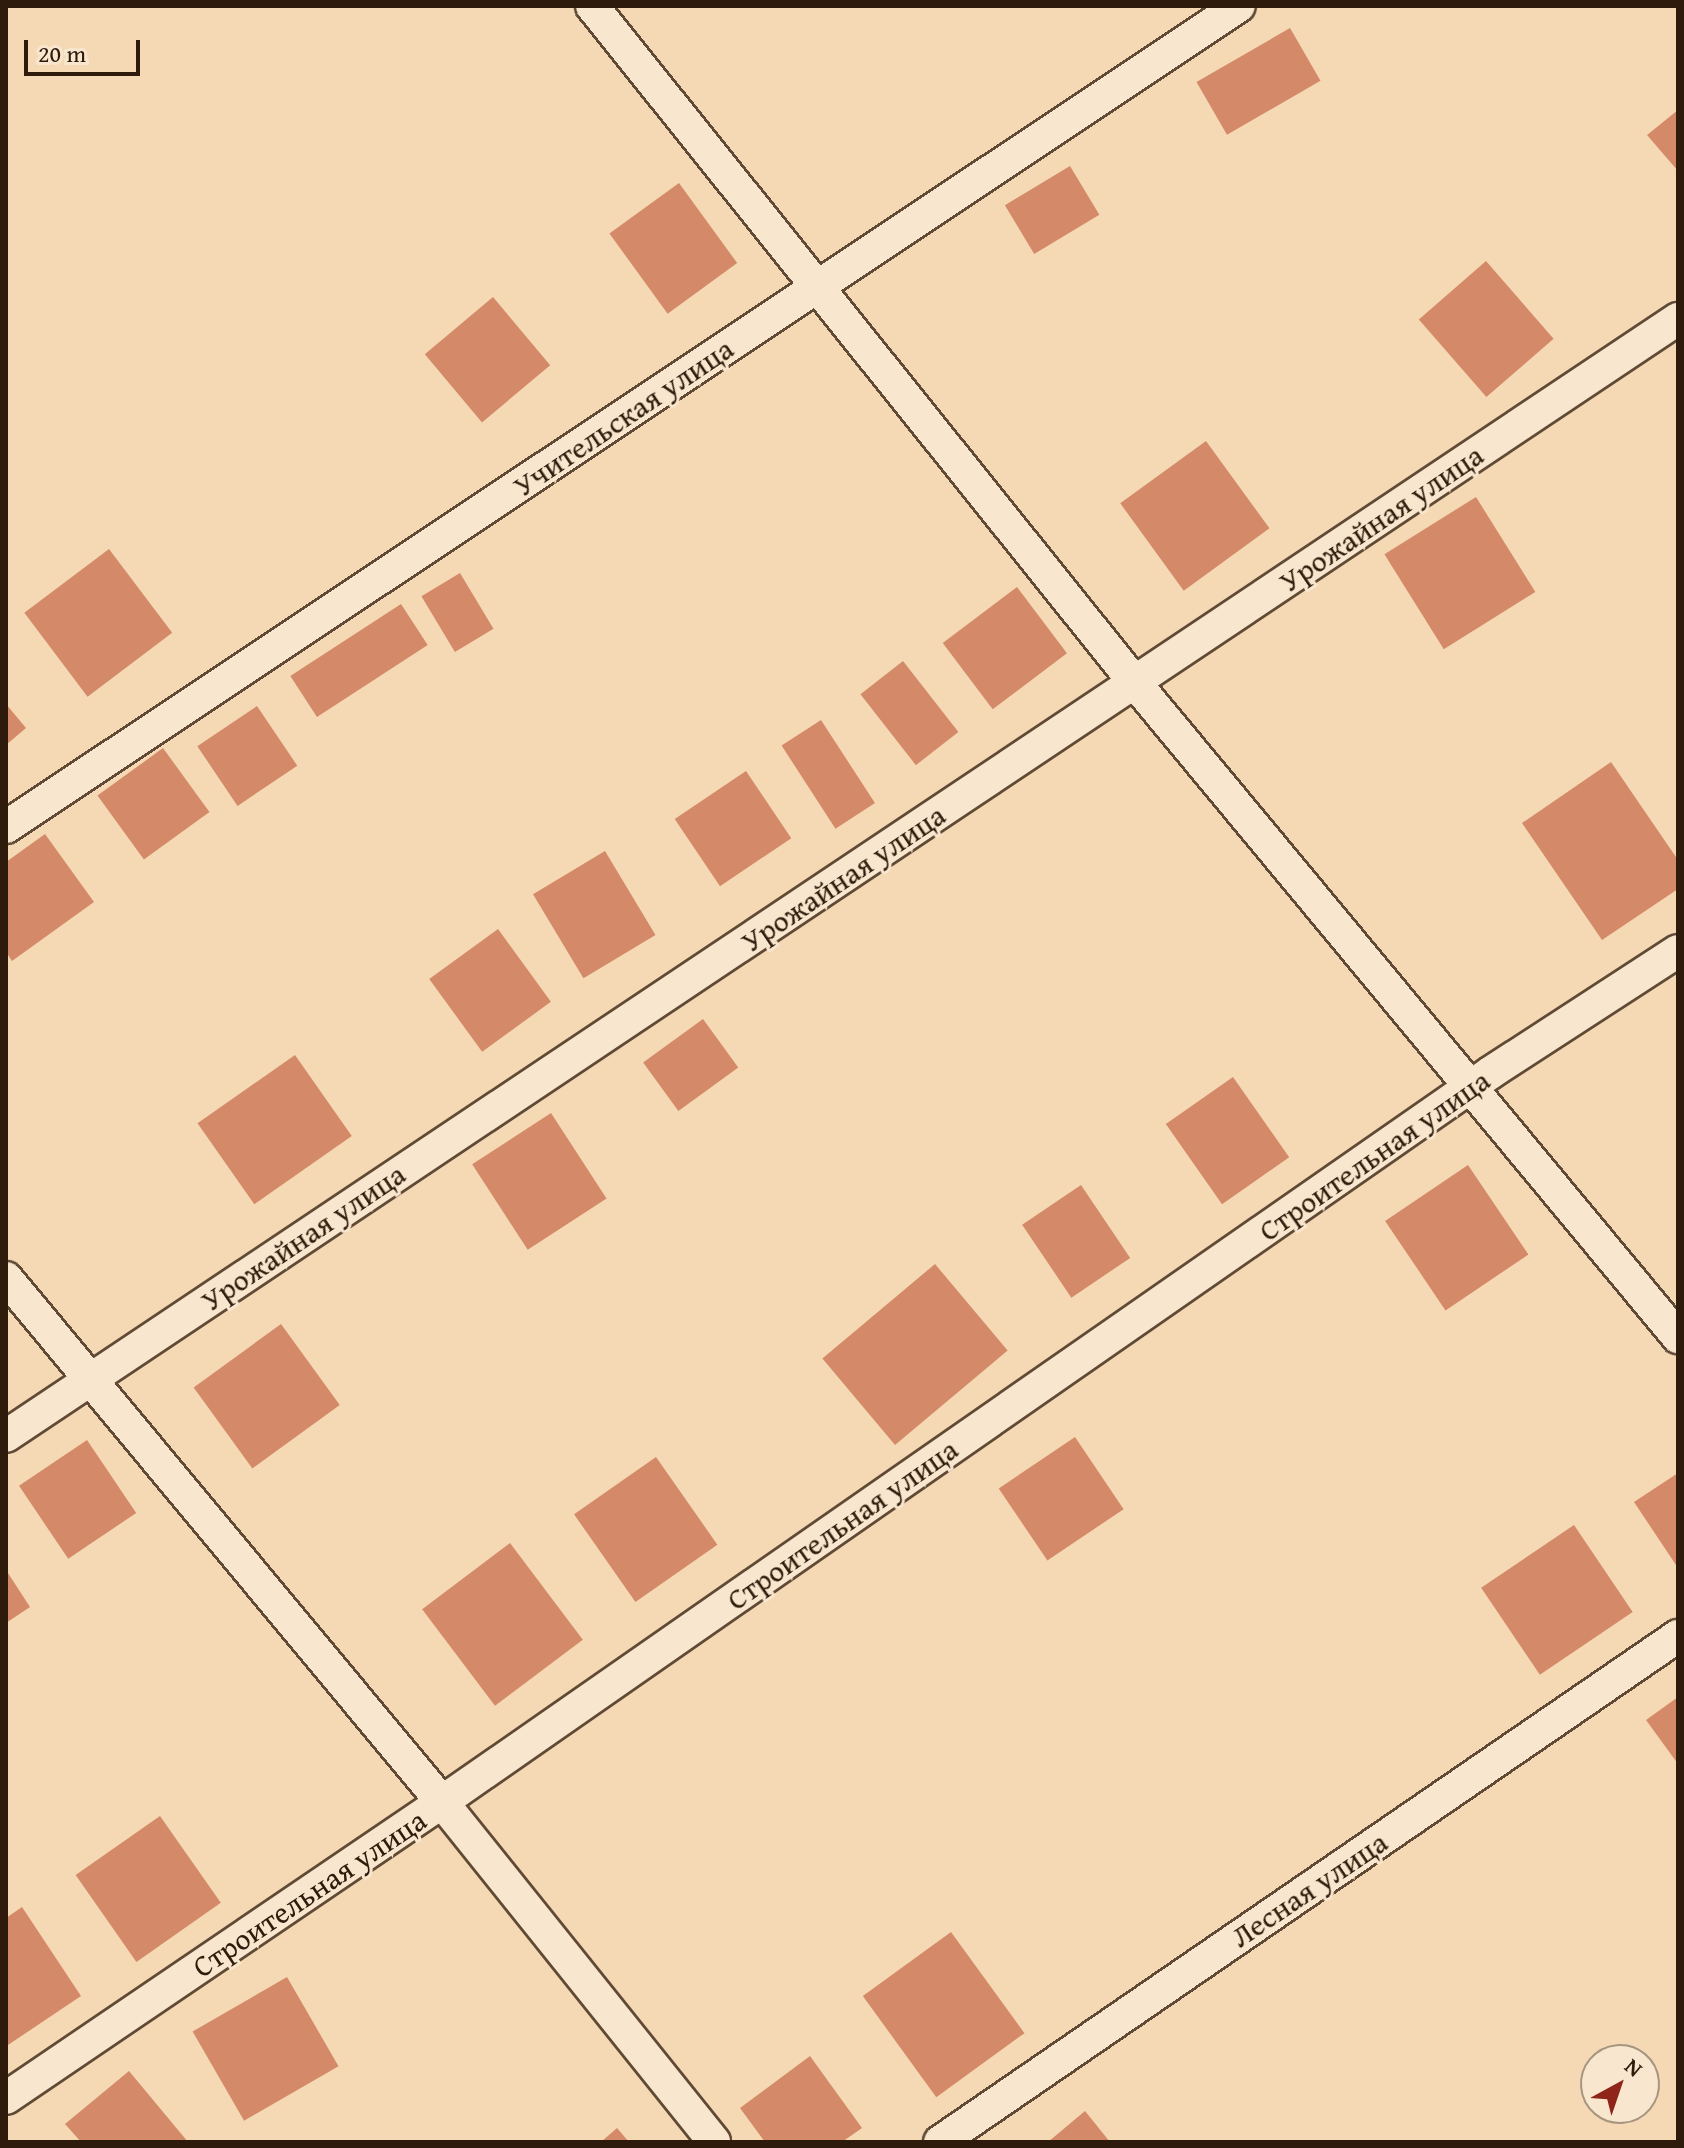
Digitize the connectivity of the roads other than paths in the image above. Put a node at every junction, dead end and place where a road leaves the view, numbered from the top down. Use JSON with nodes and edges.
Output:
{"nodes":[{"id":1,"x":592,"y":6,"type":"edge"},
{"id":2,"x":1239,"y":6,"type":"edge"},
{"id":3,"x":817,"y":287,"type":"junction"},
{"id":4,"x":1678,"y":319,"type":"edge"},
{"id":5,"x":1136,"y":684,"type":"junction"},
{"id":6,"x":6,"y":827,"type":"edge"},
{"id":7,"x":1678,"y":951,"type":"edge"},
{"id":8,"x":1471,"y":1087,"type":"junction"},
{"id":9,"x":6,"y":1278,"type":"edge"},
{"id":10,"x":1678,"y":1337,"type":"edge"},
{"id":11,"x":89,"y":1380,"type":"junction"},
{"id":12,"x":6,"y":1436,"type":"edge"},
{"id":13,"x":1678,"y":1636,"type":"edge"},
{"id":14,"x":442,"y":1802,"type":"junction"},
{"id":15,"x":6,"y":2098,"type":"edge"},
{"id":16,"x":714,"y":2142,"type":"edge"},
{"id":17,"x":940,"y":2142,"type":"edge"}],
"edges":[{"from":1,"to":3,"type":"street"},
{"from":2,"to":3,"type":"street","name":"Учительская улица"},
{"from":3,"to":5,"type":"street"},
{"from":3,"to":6,"type":"street","name":"Учительская улица"},
{"from":4,"to":5,"type":"street","name":"Урожайная улица"},
{"from":5,"to":8,"type":"street"},
{"from":5,"to":11,"type":"street","name":"Урожайная улица"},
{"from":7,"to":8,"type":"street","name":"Строительная улица"},
{"from":8,"to":10,"type":"street"},
{"from":8,"to":14,"type":"street","name":"Строительная улица"},
{"from":9,"to":11,"type":"street"},
{"from":11,"to":12,"type":"street","name":"Урожайная улица"},
{"from":11,"to":14,"type":"street"},
{"from":13,"to":17,"type":"street","name":"Лесная улица"},
{"from":14,"to":15,"type":"street","name":"Строительная улица"},
{"from":14,"to":16,"type":"street"}]}
